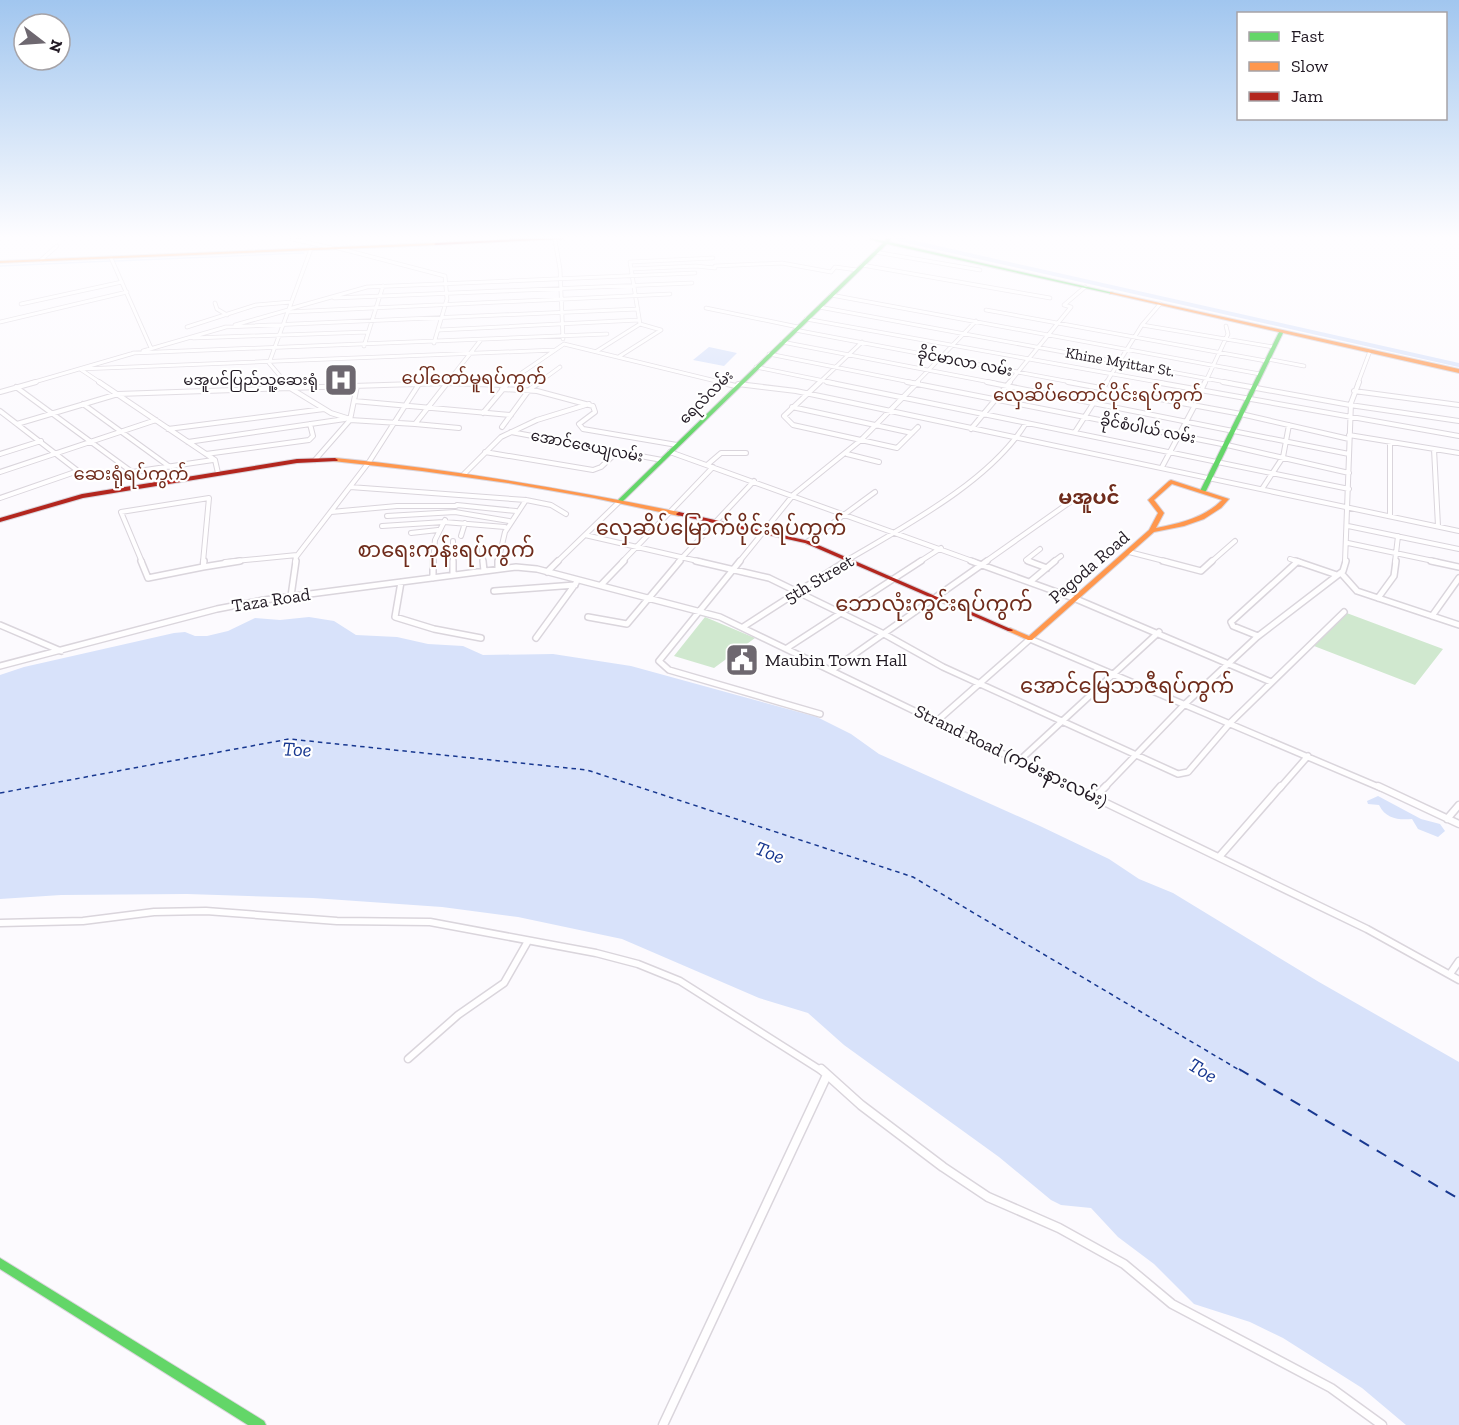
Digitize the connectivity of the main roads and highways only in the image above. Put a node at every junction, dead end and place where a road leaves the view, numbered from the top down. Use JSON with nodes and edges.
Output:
{"nodes":[{"id":1,"x":820,"y":306,"type":"edge"},
{"id":2,"x":1167,"y":306,"type":"edge"},
{"id":3,"x":1282,"y":331,"type":"junction"},
{"id":4,"x":1459,"y":371,"type":"edge"},
{"id":5,"x":1203,"y":490,"type":"junction"},
{"id":6,"x":620,"y":501,"type":"junction"},
{"id":7,"x":0,"y":520,"type":"edge"},
{"id":8,"x":1152,"y":531,"type":"junction"},
{"id":9,"x":0,"y":1263,"type":"edge"},
{"id":10,"x":260,"y":1425,"type":"edge"}],
"edges":[{"from":1,"to":6,"type":"main road","name":"ရေလဲလမ်း"},
{"from":2,"to":3,"type":"main road"},
{"from":3,"to":4,"type":"main road"},
{"from":3,"to":5,"type":"main road"},
{"from":5,"to":8,"type":"main road","name":"Pagoda Road"},
{"from":5,"to":8,"type":"main road","name":"Pagoda Road"},
{"from":6,"to":7,"type":"main road"},
{"from":6,"to":8,"type":"main road","name":"Pagoda Road"},
{"from":9,"to":10,"type":"main road"}]}
